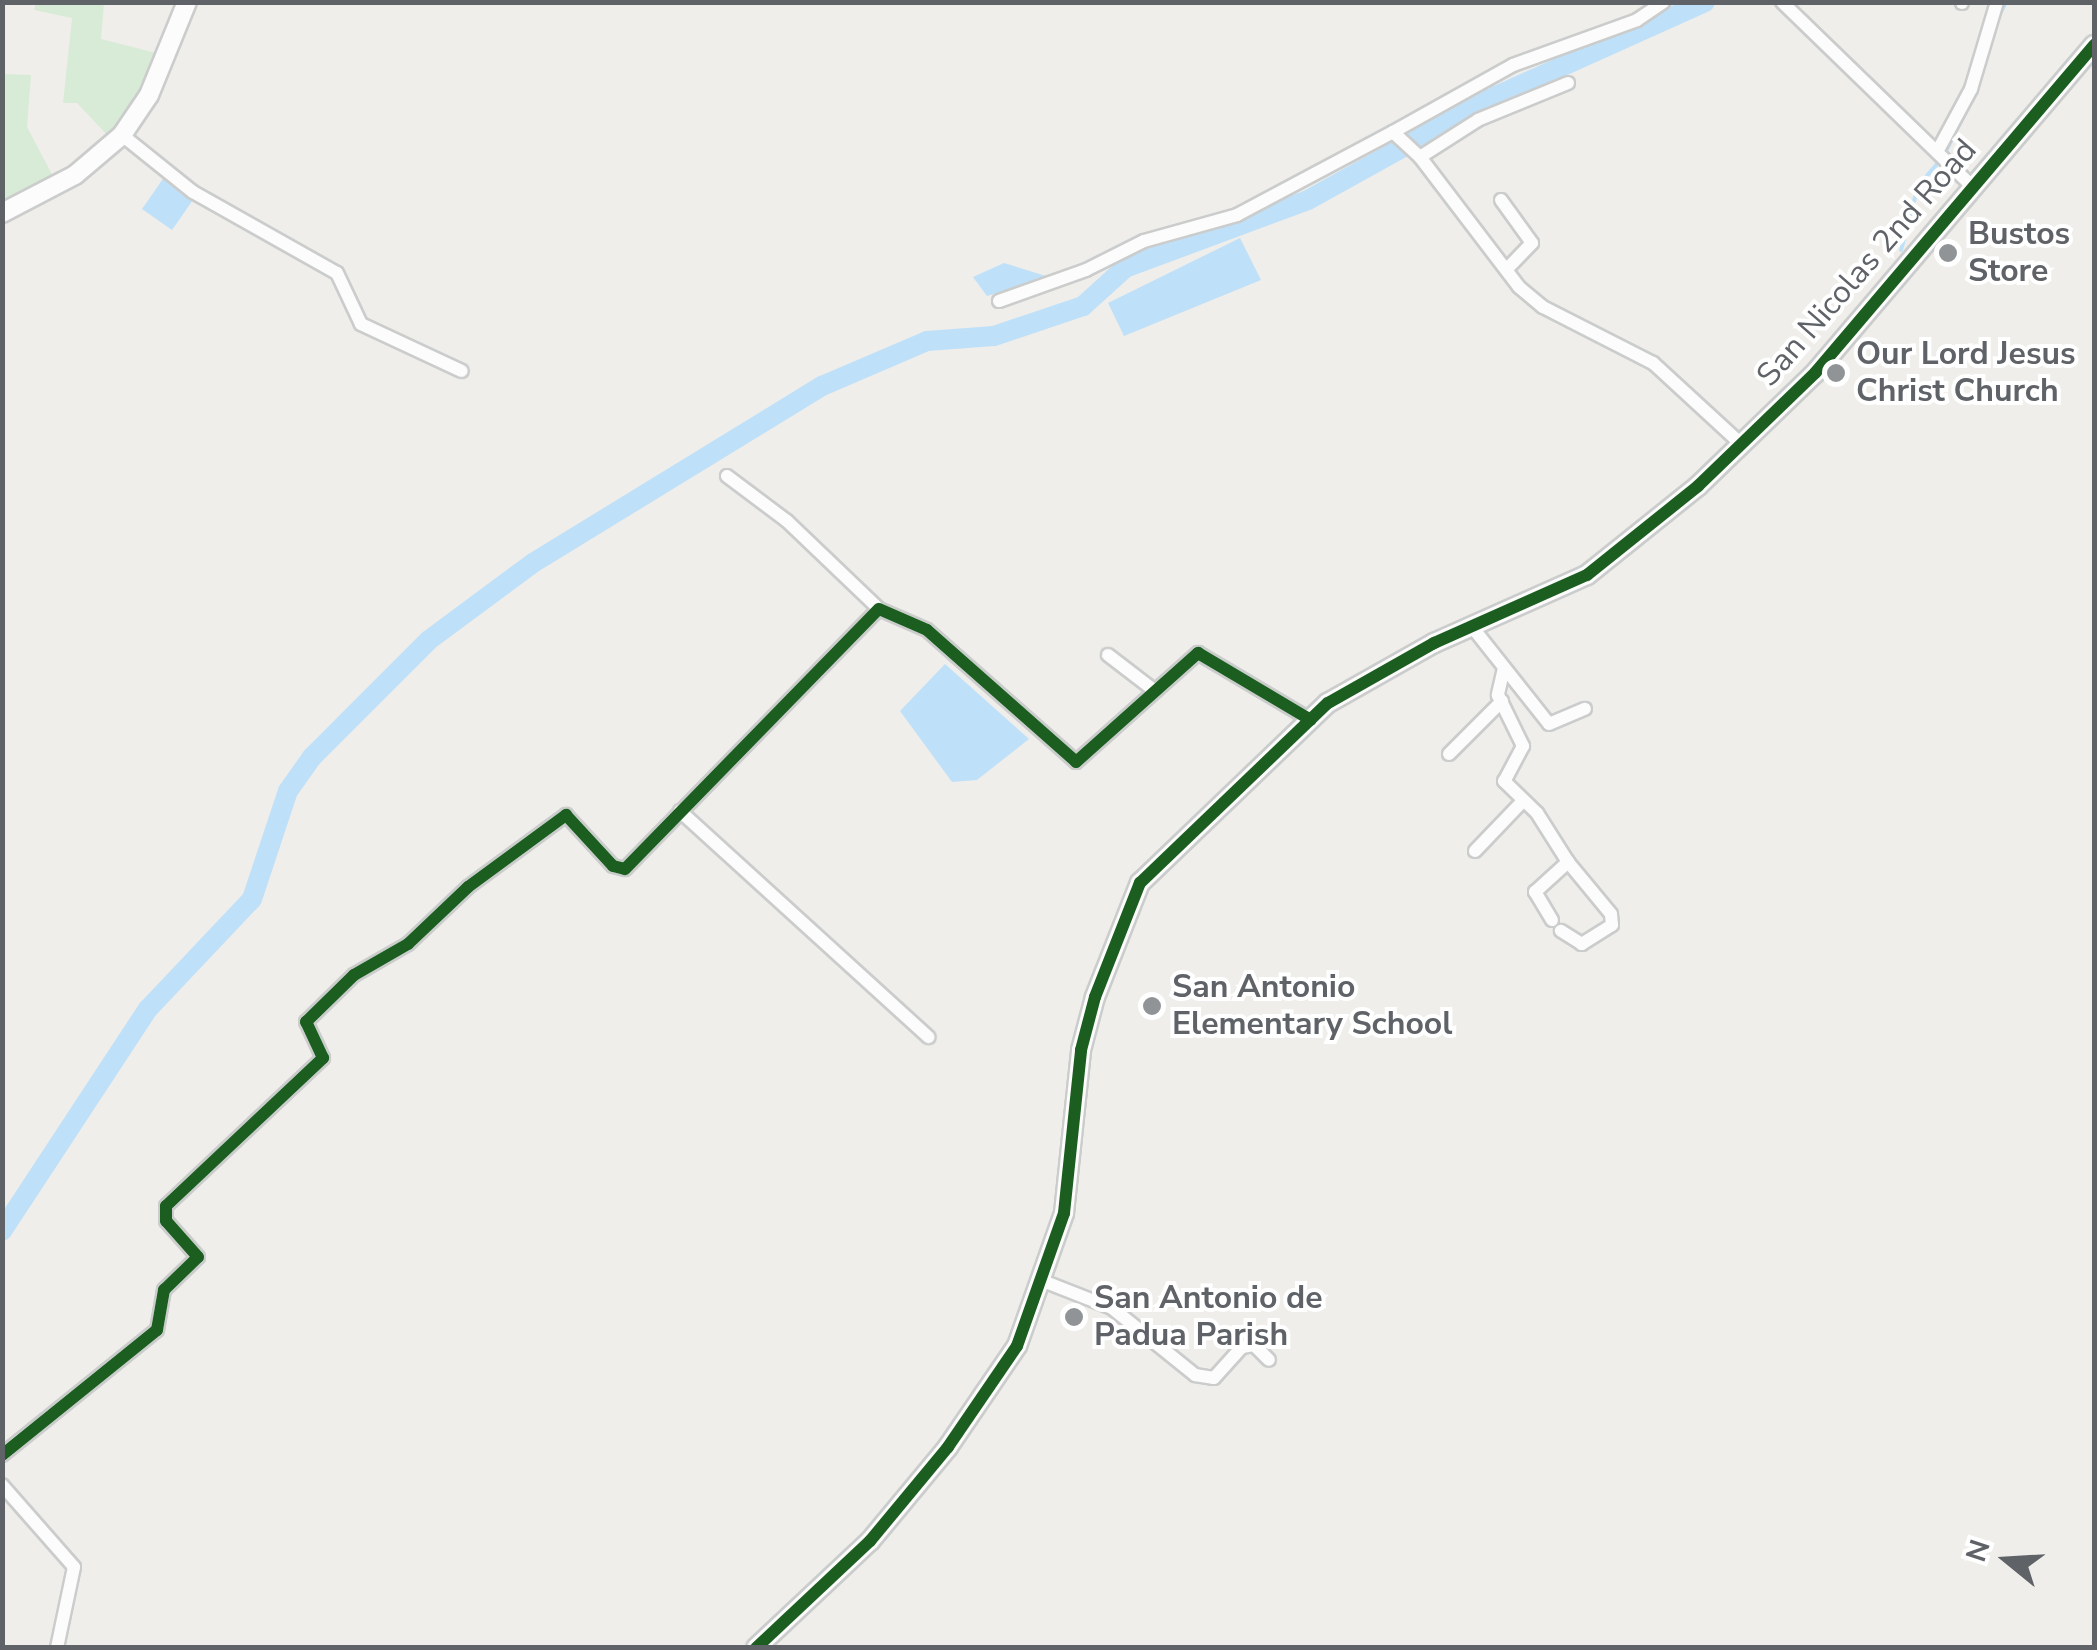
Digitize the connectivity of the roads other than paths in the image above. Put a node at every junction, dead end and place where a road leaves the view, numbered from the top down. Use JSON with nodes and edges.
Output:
{"nodes":[{"id":1,"x":187,"y":2,"type":"edge"},
{"id":2,"x":1664,"y":2,"type":"edge"},
{"id":3,"x":1782,"y":2,"type":"edge"},
{"id":4,"x":1997,"y":2,"type":"edge"},
{"id":5,"x":2094,"y":44,"type":"edge"},
{"id":6,"x":1568,"y":82,"type":"dead end"},
{"id":7,"x":1395,"y":134,"type":"junction"},
{"id":8,"x":122,"y":135,"type":"junction"},
{"id":9,"x":1416,"y":154,"type":"junction"},
{"id":10,"x":1941,"y":156,"type":"junction"},
{"id":11,"x":1970,"y":184,"type":"junction"},
{"id":12,"x":1501,"y":200,"type":"dead end"},
{"id":13,"x":2,"y":213,"type":"edge"},
{"id":14,"x":1506,"y":270,"type":"junction"},
{"id":15,"x":998,"y":301,"type":"dead end"},
{"id":16,"x":462,"y":371,"type":"dead end"},
{"id":17,"x":1741,"y":444,"type":"junction"},
{"id":18,"x":728,"y":476,"type":"dead end"},
{"id":19,"x":879,"y":609,"type":"junction"},
{"id":20,"x":1472,"y":628,"type":"junction"},
{"id":21,"x":1108,"y":656,"type":"dead end"},
{"id":22,"x":1504,"y":668,"type":"junction"},
{"id":23,"x":1155,"y":692,"type":"junction"},
{"id":24,"x":1502,"y":700,"type":"junction"},
{"id":25,"x":1585,"y":709,"type":"dead end"},
{"id":26,"x":1310,"y":720,"type":"junction"},
{"id":27,"x":1449,"y":754,"type":"dead end"},
{"id":28,"x":1524,"y":801,"type":"junction"},
{"id":29,"x":680,"y":811,"type":"junction"},
{"id":30,"x":1474,"y":851,"type":"dead end"},
{"id":31,"x":1568,"y":862,"type":"junction"},
{"id":32,"x":928,"y":1036,"type":"dead end"},
{"id":33,"x":1043,"y":1281,"type":"junction"},
{"id":34,"x":1268,"y":1360,"type":"dead end"},
{"id":35,"x":2,"y":1455,"type":"edge"},
{"id":36,"x":2,"y":1485,"type":"edge"},
{"id":37,"x":56,"y":1648,"type":"edge"},
{"id":38,"x":756,"y":1648,"type":"edge"}],
"edges":[{"from":1,"to":8,"type":"street"},
{"from":2,"to":7,"type":"street"},
{"from":3,"to":10,"type":"street"},
{"from":4,"to":10,"type":"street"},
{"from":5,"to":11,"type":"street","name":"San Nicolas 2nd Road"},
{"from":6,"to":9,"type":"street"},
{"from":7,"to":9,"type":"street"},
{"from":7,"to":15,"type":"street"},
{"from":8,"to":13,"type":"street"},
{"from":8,"to":16,"type":"street"},
{"from":9,"to":14,"type":"street"},
{"from":10,"to":11,"type":"street"},
{"from":11,"to":17,"type":"street","name":"San Nicolas 2nd Road"},
{"from":12,"to":14,"type":"street"},
{"from":14,"to":17,"type":"street"},
{"from":17,"to":20,"type":"street","name":"San Nicolas 2nd Road"},
{"from":18,"to":19,"type":"street"},
{"from":19,"to":23,"type":"street"},
{"from":19,"to":29,"type":"street"},
{"from":20,"to":22,"type":"street"},
{"from":20,"to":26,"type":"street","name":"San Nicolas 2nd Road"},
{"from":21,"to":23,"type":"street"},
{"from":22,"to":24,"type":"street"},
{"from":22,"to":25,"type":"street"},
{"from":23,"to":26,"type":"street"},
{"from":24,"to":27,"type":"street"},
{"from":24,"to":28,"type":"street"},
{"from":26,"to":33,"type":"street","name":"San Nicolas 2nd Road"},
{"from":28,"to":30,"type":"street"},
{"from":28,"to":31,"type":"street"},
{"from":29,"to":32,"type":"street"},
{"from":29,"to":35,"type":"street"},
{"from":31,"to":31,"type":"street"},
{"from":33,"to":34,"type":"street"},
{"from":33,"to":38,"type":"street","name":"San Nicolas 2nd Road"},
{"from":36,"to":37,"type":"street"}]}
